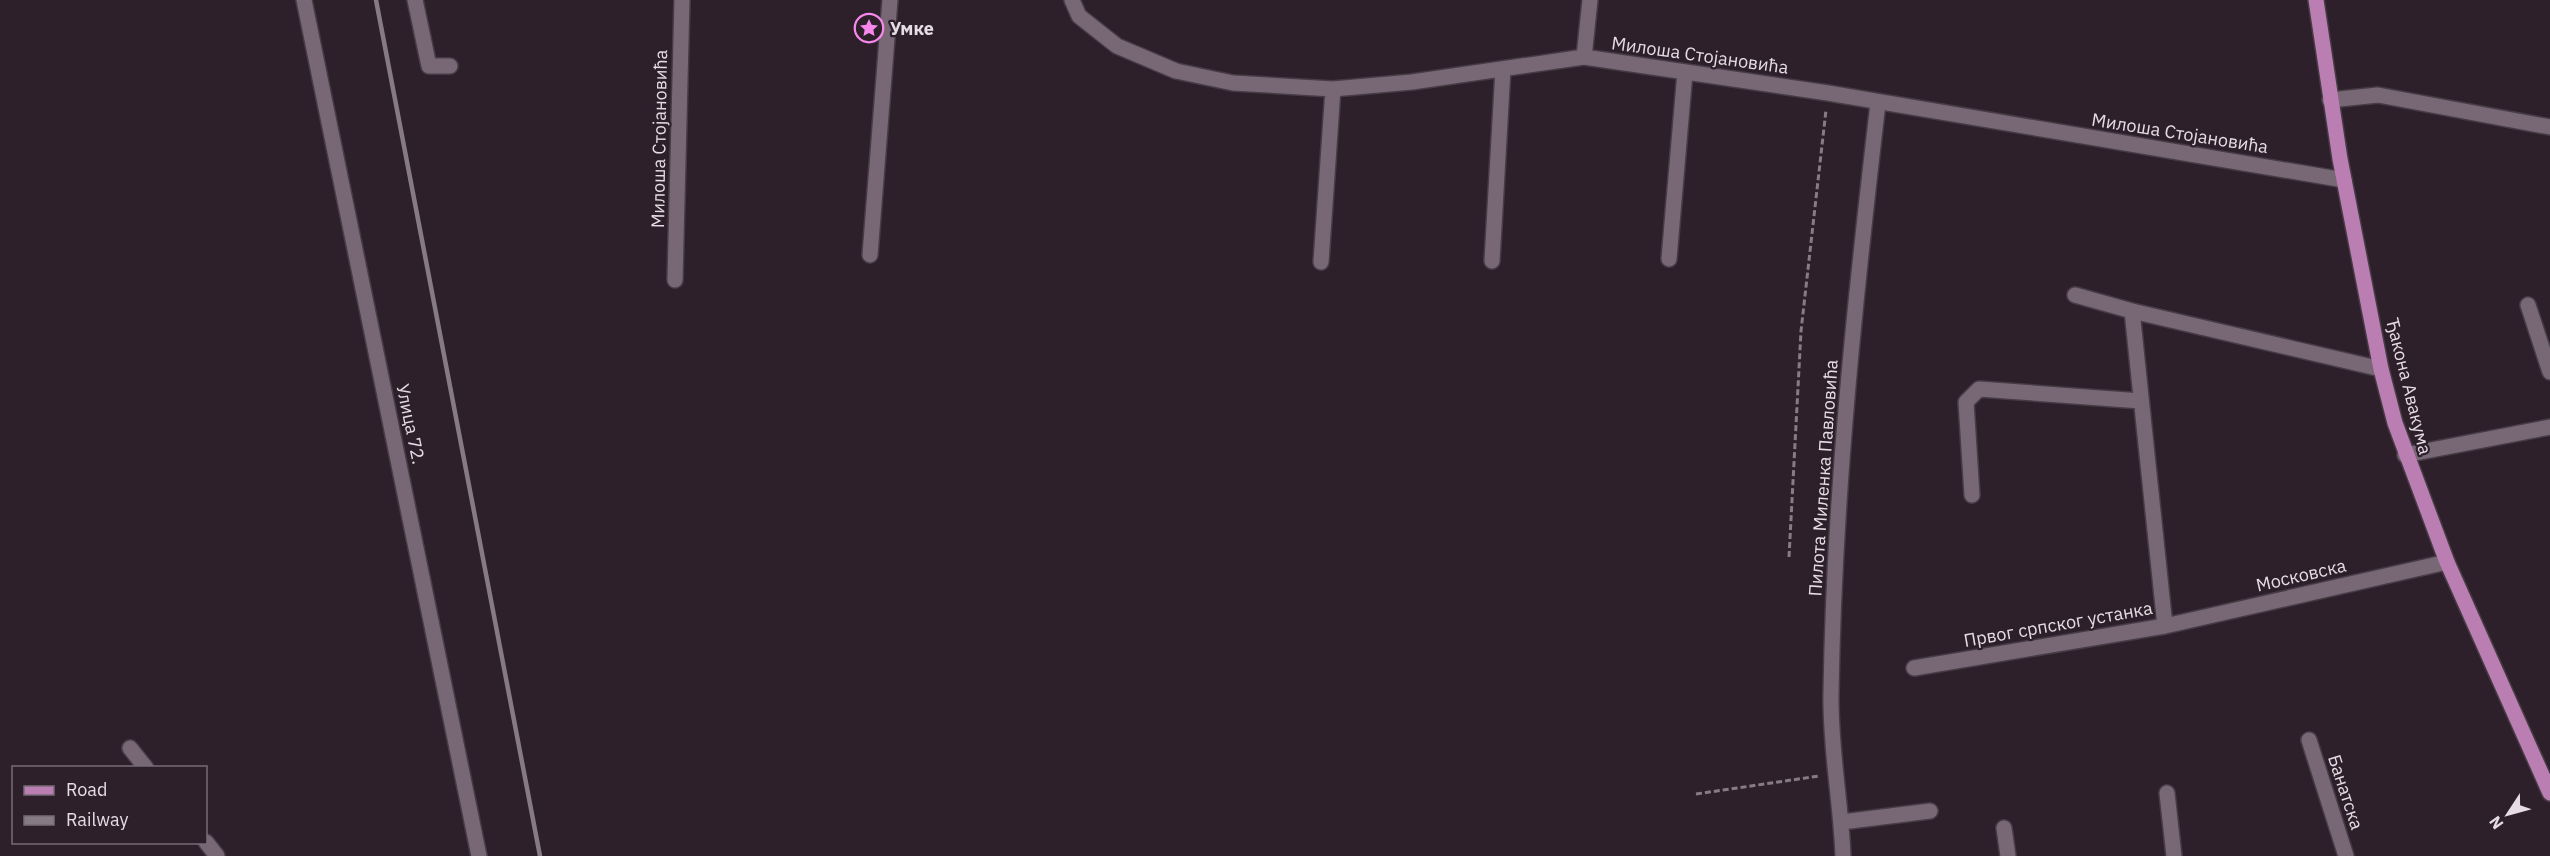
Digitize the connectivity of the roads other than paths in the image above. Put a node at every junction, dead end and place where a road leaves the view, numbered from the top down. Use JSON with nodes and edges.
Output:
{"nodes":[{"id":1,"x":304,"y":0,"type":"edge"},
{"id":2,"x":415,"y":0,"type":"edge"},
{"id":3,"x":682,"y":0,"type":"edge"},
{"id":4,"x":890,"y":0,"type":"edge"},
{"id":5,"x":1072,"y":0,"type":"edge"},
{"id":6,"x":1590,"y":0,"type":"edge"},
{"id":7,"x":2316,"y":0,"type":"edge"},
{"id":8,"x":1584,"y":57,"type":"junction"},
{"id":9,"x":450,"y":66,"type":"dead end"},
{"id":10,"x":1503,"y":69,"type":"junction"},
{"id":11,"x":1686,"y":72,"type":"junction"},
{"id":12,"x":1333,"y":89,"type":"junction"},
{"id":13,"x":2330,"y":100,"type":"junction"},
{"id":14,"x":1878,"y":103,"type":"junction"},
{"id":15,"x":2550,"y":127,"type":"edge"},
{"id":16,"x":2344,"y":180,"type":"junction"},
{"id":17,"x":870,"y":255,"type":"dead end"},
{"id":18,"x":1669,"y":259,"type":"dead end"},
{"id":19,"x":1492,"y":261,"type":"dead end"},
{"id":20,"x":1321,"y":262,"type":"dead end"},
{"id":21,"x":675,"y":280,"type":"dead end"},
{"id":22,"x":2075,"y":295,"type":"dead end"},
{"id":23,"x":2528,"y":305,"type":"dead end"},
{"id":24,"x":2132,"y":311,"type":"junction"},
{"id":25,"x":2381,"y":369,"type":"junction"},
{"id":26,"x":2550,"y":372,"type":"edge"},
{"id":27,"x":2141,"y":401,"type":"junction"},
{"id":28,"x":2550,"y":427,"type":"edge"},
{"id":29,"x":2405,"y":455,"type":"junction"},
{"id":30,"x":1972,"y":495,"type":"dead end"},
{"id":31,"x":2447,"y":562,"type":"junction"},
{"id":32,"x":2165,"y":626,"type":"junction"},
{"id":33,"x":1914,"y":668,"type":"dead end"},
{"id":34,"x":2309,"y":740,"type":"dead end"},
{"id":35,"x":130,"y":748,"type":"dead end"},
{"id":36,"x":144,"y":766,"type":"edge"},
{"id":37,"x":2550,"y":793,"type":"edge"},
{"id":38,"x":2167,"y":794,"type":"dead end"},
{"id":39,"x":1930,"y":812,"type":"dead end"},
{"id":40,"x":1842,"y":822,"type":"junction"},
{"id":41,"x":2004,"y":828,"type":"dead end"},
{"id":42,"x":207,"y":843,"type":"edge"},
{"id":43,"x":217,"y":856,"type":"edge"},
{"id":44,"x":479,"y":856,"type":"edge"},
{"id":45,"x":1843,"y":856,"type":"edge"},
{"id":46,"x":2008,"y":856,"type":"edge"},
{"id":47,"x":2174,"y":856,"type":"edge"},
{"id":48,"x":2346,"y":856,"type":"edge"}],
"edges":[{"from":1,"to":44,"type":"street","name":"Улица 72."},
{"from":2,"to":9,"type":"street"},
{"from":3,"to":21,"type":"street","name":"Милоша Стојановића"},
{"from":4,"to":17,"type":"street"},
{"from":5,"to":12,"type":"street","name":"Милоша Стојановића"},
{"from":6,"to":8,"type":"street"},
{"from":7,"to":13,"type":"main road","name":"Ђакона Авакума"},
{"from":8,"to":10,"type":"street","name":"Милоша Стојановића"},
{"from":8,"to":11,"type":"street","name":"Милоша Стојановића"},
{"from":10,"to":12,"type":"street","name":"Милоша Стојановића"},
{"from":10,"to":19,"type":"street"},
{"from":11,"to":14,"type":"street","name":"Милоша Стојановића"},
{"from":11,"to":18,"type":"street"},
{"from":12,"to":20,"type":"street"},
{"from":13,"to":15,"type":"street"},
{"from":13,"to":16,"type":"main road","name":"Ђакона Авакума"},
{"from":14,"to":16,"type":"street","name":"Милоша Стојановића"},
{"from":14,"to":40,"type":"street","name":"Пилота Миленка Павловића"},
{"from":16,"to":25,"type":"main road","name":"Ђакона Авакума"},
{"from":22,"to":24,"type":"street"},
{"from":23,"to":26,"type":"street"},
{"from":24,"to":25,"type":"street"},
{"from":24,"to":27,"type":"street","name":"Првог српског устанка"},
{"from":25,"to":29,"type":"main road","name":"Ђакона Авакума"},
{"from":27,"to":30,"type":"street"},
{"from":27,"to":32,"type":"street","name":"Првог српског устанка"},
{"from":28,"to":29,"type":"street"},
{"from":29,"to":31,"type":"main road","name":"Ђакона Авакума"},
{"from":31,"to":32,"type":"street","name":"Московска"},
{"from":31,"to":37,"type":"main road","name":"Ђакона Авакума"},
{"from":32,"to":33,"type":"street","name":"Првог српског устанка"},
{"from":34,"to":48,"type":"street","name":"Банатска"},
{"from":35,"to":36,"type":"street"},
{"from":38,"to":47,"type":"street"},
{"from":39,"to":40,"type":"street"},
{"from":40,"to":45,"type":"street","name":"Пилота Миленка Павловића"},
{"from":41,"to":46,"type":"street"},
{"from":42,"to":43,"type":"street"}]}
